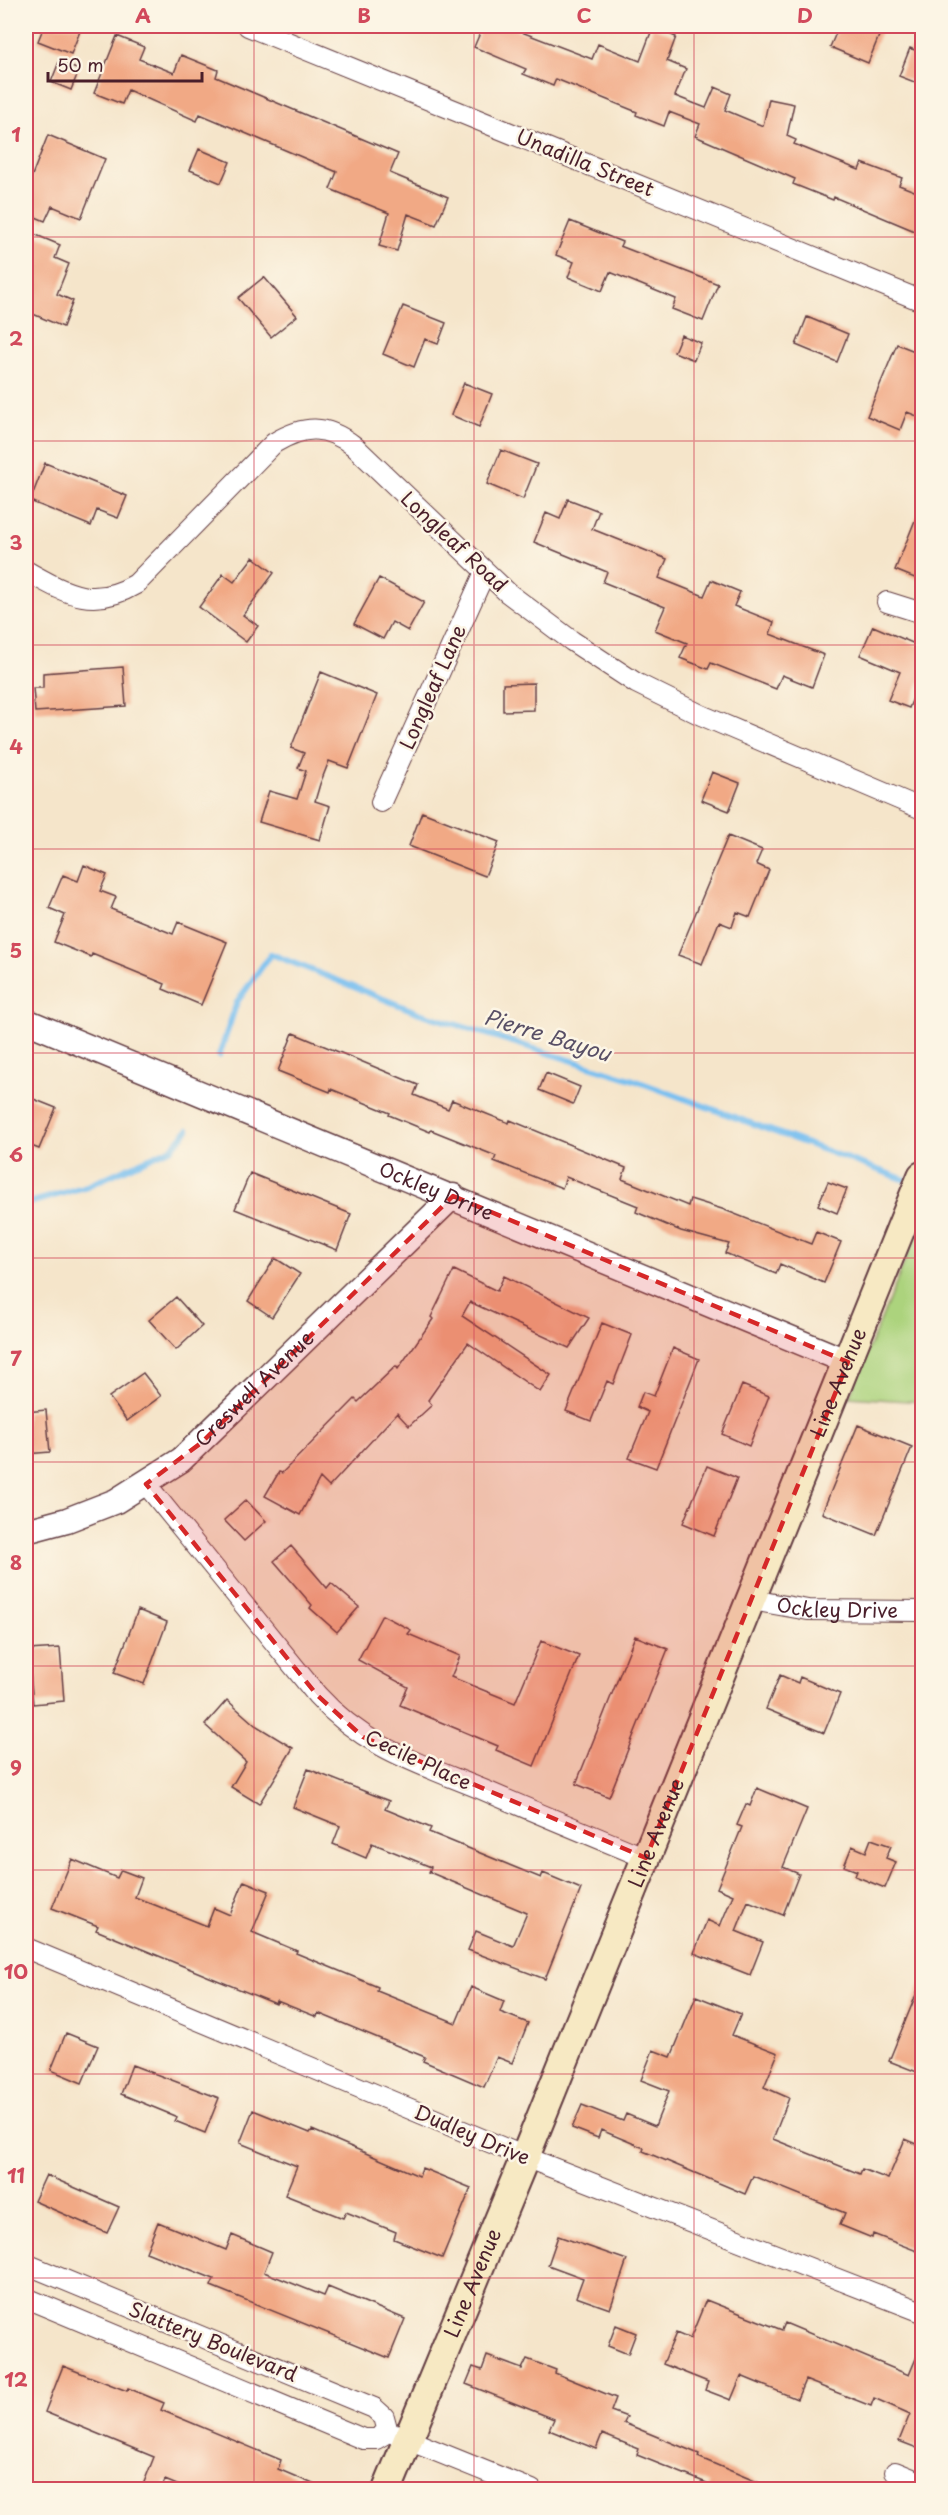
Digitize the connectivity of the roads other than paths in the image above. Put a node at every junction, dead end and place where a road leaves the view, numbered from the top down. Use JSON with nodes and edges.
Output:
{"nodes":[{"id":1,"x":248,"y":26,"type":"edge"},
{"id":2,"x":922,"y":301,"type":"edge"},
{"id":3,"x":26,"y":571,"type":"edge"},
{"id":4,"x":485,"y":572,"type":"junction"},
{"id":5,"x":887,"y":602,"type":"dead end"},
{"id":6,"x":922,"y":613,"type":"edge"},
{"id":7,"x":381,"y":802,"type":"dead end"},
{"id":8,"x":922,"y":809,"type":"edge"},
{"id":9,"x":26,"y":1021,"type":"edge"},
{"id":10,"x":922,"y":1176,"type":"edge"},
{"id":11,"x":453,"y":1196,"type":"junction"},
{"id":12,"x":848,"y":1362,"type":"junction"},
{"id":13,"x":146,"y":1484,"type":"junction"},
{"id":14,"x":26,"y":1531,"type":"edge"},
{"id":15,"x":752,"y":1600,"type":"junction"},
{"id":16,"x":922,"y":1611,"type":"edge"},
{"id":17,"x":646,"y":1858,"type":"junction"},
{"id":18,"x":26,"y":1948,"type":"edge"},
{"id":19,"x":525,"y":2157,"type":"junction"},
{"id":20,"x":26,"y":2264,"type":"edge"},
{"id":21,"x":26,"y":2298,"type":"edge"},
{"id":22,"x":922,"y":2312,"type":"edge"},
{"id":23,"x":398,"y":2436,"type":"junction"},
{"id":24,"x":895,"y":2472,"type":"dead end"},
{"id":25,"x":922,"y":2483,"type":"edge"},
{"id":26,"x":387,"y":2490,"type":"edge"},
{"id":27,"x":532,"y":2490,"type":"edge"}],
"edges":[{"from":1,"to":2,"type":"street","name":"Unadilla Street"},
{"from":3,"to":4,"type":"street","name":"Longleaf Road"},
{"from":4,"to":7,"type":"street","name":"Longleaf Lane"},
{"from":4,"to":8,"type":"street","name":"Longleaf Road"},
{"from":5,"to":6,"type":"street"},
{"from":9,"to":11,"type":"street","name":"Ockley Drive"},
{"from":10,"to":12,"type":"main road","name":"Line Avenue"},
{"from":11,"to":12,"type":"street","name":"Ockley Drive"},
{"from":11,"to":13,"type":"street","name":"Creswell Avenue"},
{"from":12,"to":15,"type":"main road","name":"Line Avenue"},
{"from":13,"to":14,"type":"street","name":"Creswell Avenue"},
{"from":13,"to":17,"type":"street","name":"Cecile Place"},
{"from":15,"to":16,"type":"street","name":"Ockley Drive"},
{"from":15,"to":17,"type":"main road","name":"Line Avenue"},
{"from":17,"to":19,"type":"main road","name":"Line Avenue"},
{"from":18,"to":19,"type":"street","name":"Dudley Drive"},
{"from":19,"to":22,"type":"street","name":"Dudley Drive"},
{"from":19,"to":23,"type":"main road","name":"Line Avenue"},
{"from":20,"to":23,"type":"street","name":"Slattery Boulevard"},
{"from":21,"to":23,"type":"street","name":"Slattery Boulevard"},
{"from":23,"to":26,"type":"main road","name":"Line Avenue"},
{"from":23,"to":27,"type":"street"},
{"from":24,"to":25,"type":"street"}]}
